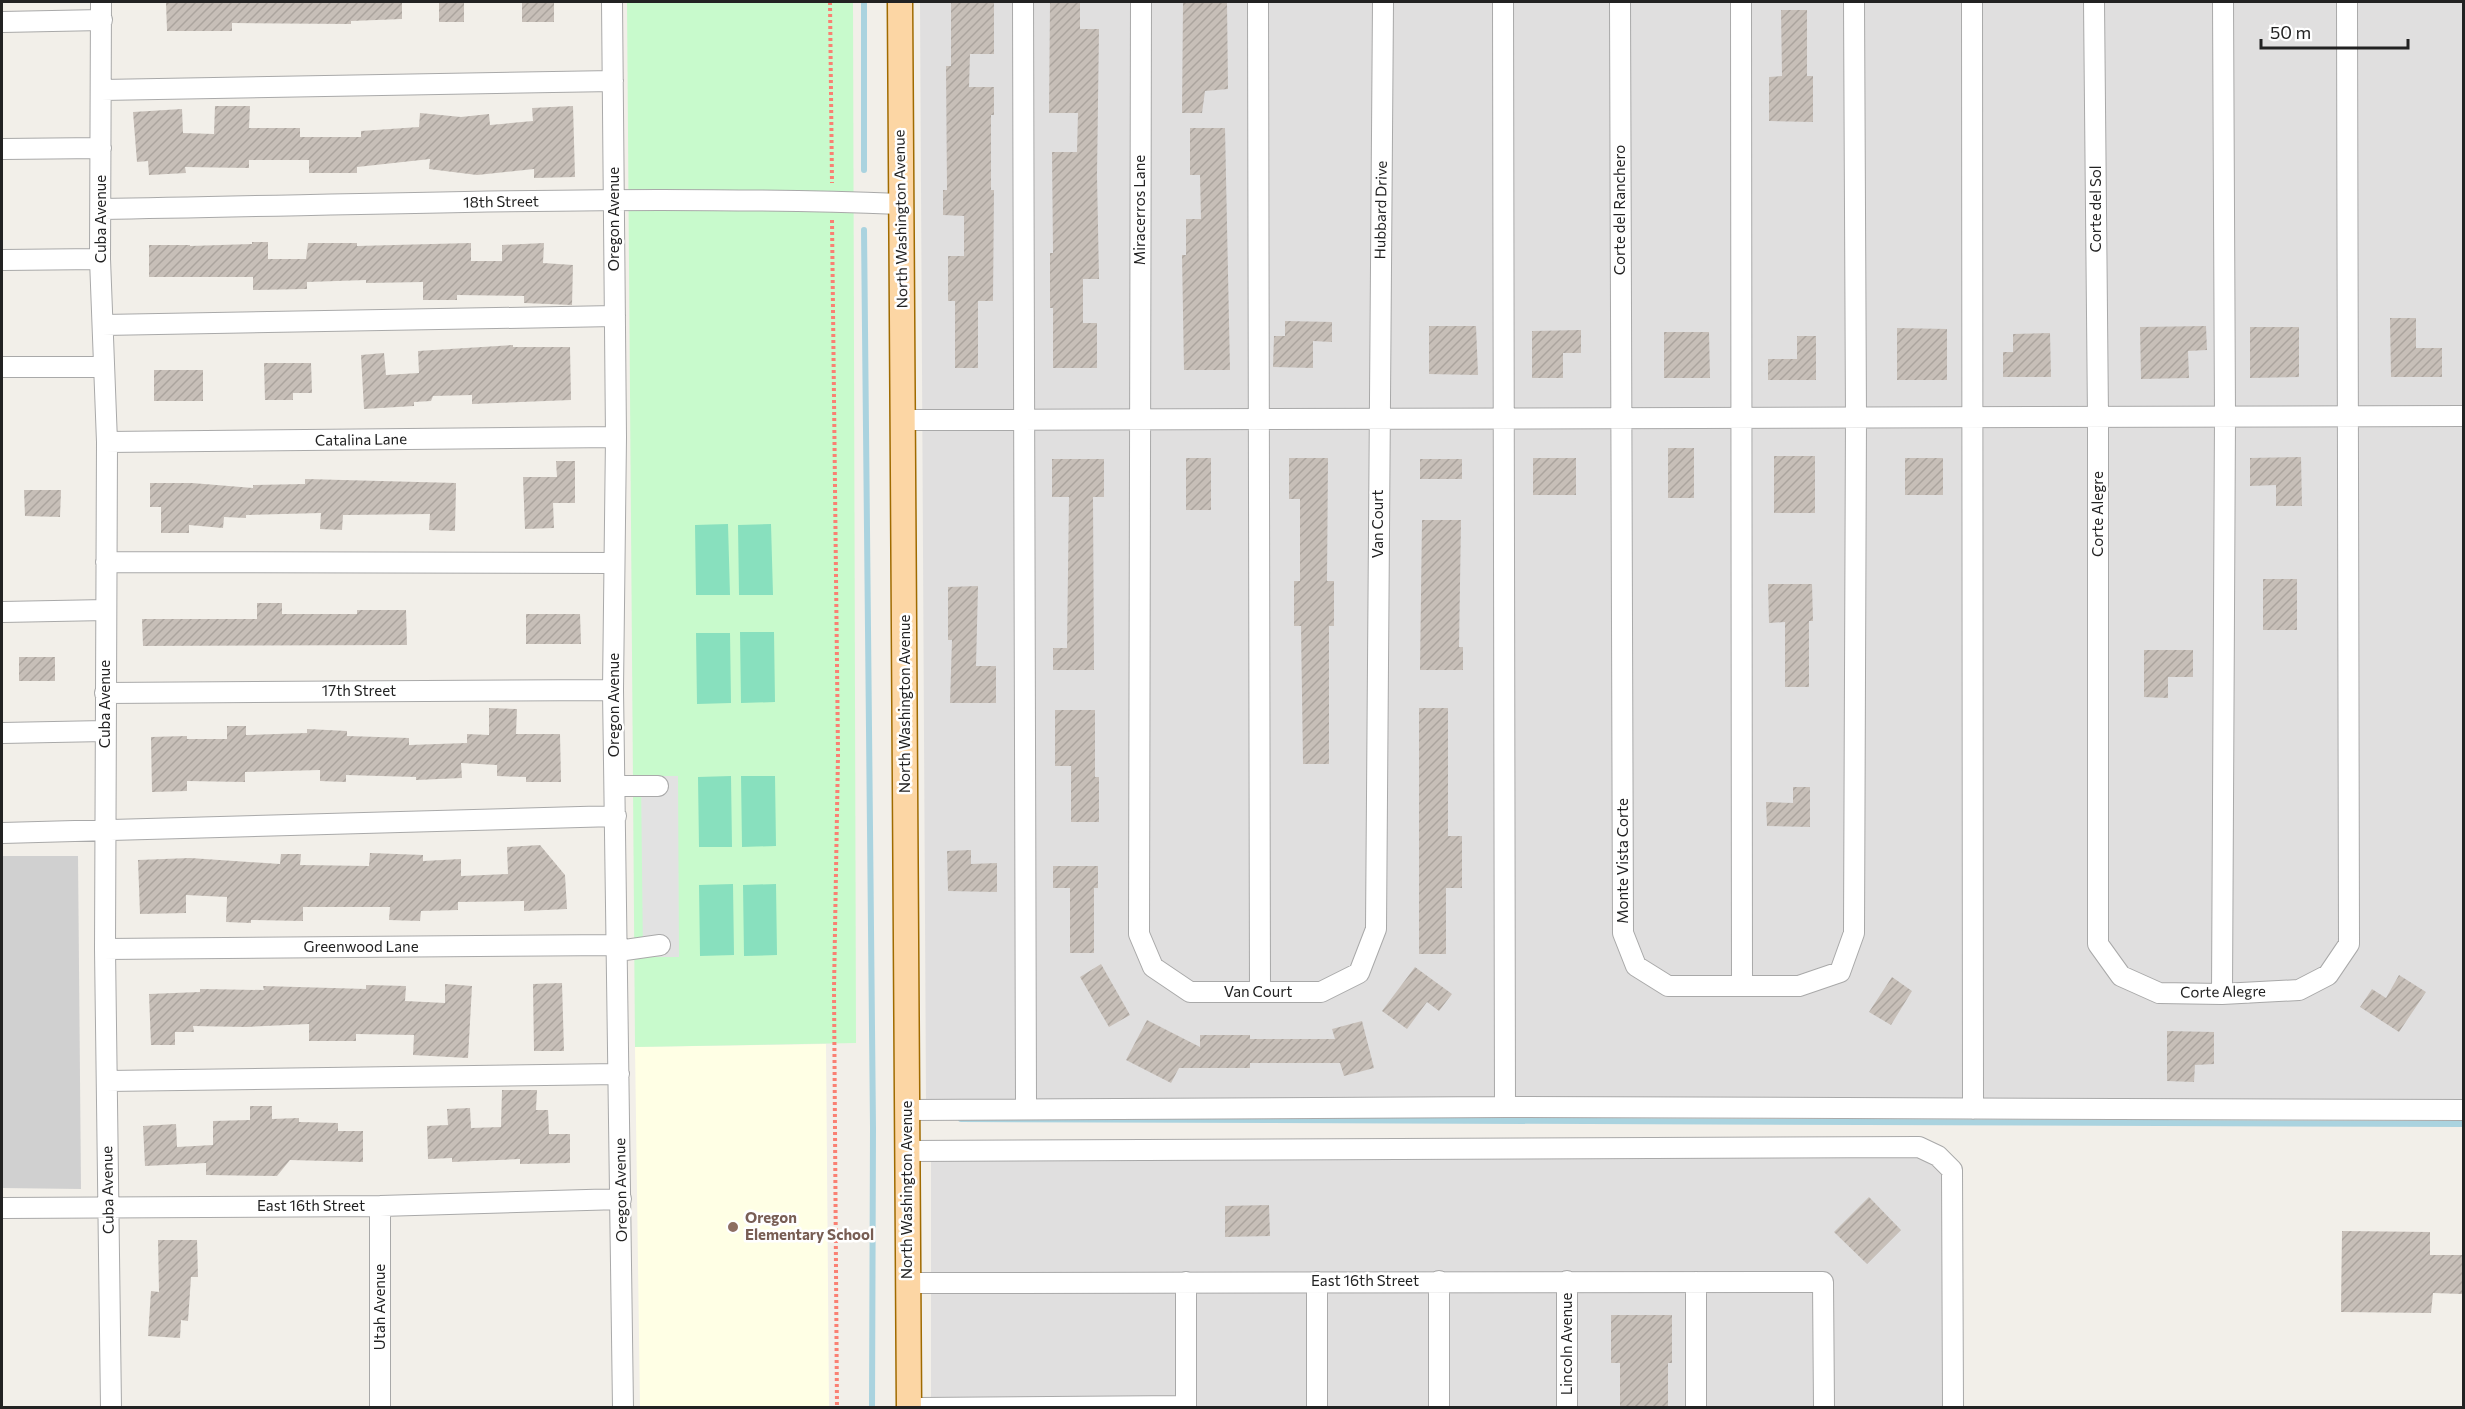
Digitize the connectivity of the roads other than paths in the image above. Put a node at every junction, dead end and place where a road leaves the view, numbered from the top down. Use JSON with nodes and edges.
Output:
{"nodes":[{"id":1,"x":612,"y":2,"type":"edge"},
{"id":2,"x":900,"y":2,"type":"edge"},
{"id":3,"x":1023,"y":2,"type":"edge"},
{"id":4,"x":1141,"y":2,"type":"edge"},
{"id":5,"x":1258,"y":2,"type":"edge"},
{"id":6,"x":1383,"y":2,"type":"edge"},
{"id":7,"x":1503,"y":2,"type":"edge"},
{"id":8,"x":1620,"y":2,"type":"edge"},
{"id":9,"x":1740,"y":2,"type":"edge"},
{"id":10,"x":1854,"y":2,"type":"edge"},
{"id":11,"x":1972,"y":2,"type":"edge"},
{"id":12,"x":2094,"y":2,"type":"edge"},
{"id":13,"x":2223,"y":2,"type":"edge"},
{"id":14,"x":2347,"y":2,"type":"edge"},
{"id":15,"x":101,"y":11,"type":"edge"},
{"id":16,"x":2,"y":22,"type":"edge"},
{"id":17,"x":613,"y":81,"type":"junction"},
{"id":18,"x":102,"y":90,"type":"junction"},
{"id":19,"x":101,"y":148,"type":"junction"},
{"id":20,"x":2,"y":150,"type":"edge"},
{"id":21,"x":614,"y":201,"type":"junction"},
{"id":22,"x":900,"y":204,"type":"junction"},
{"id":23,"x":101,"y":209,"type":"junction"},
{"id":24,"x":100,"y":259,"type":"junction"},
{"id":25,"x":2,"y":260,"type":"edge"},
{"id":26,"x":615,"y":316,"type":"junction"},
{"id":27,"x":103,"y":325,"type":"junction"},
{"id":28,"x":2,"y":367,"type":"edge"},
{"id":29,"x":104,"y":367,"type":"junction"},
{"id":30,"x":2463,"y":416,"type":"edge"},
{"id":31,"x":1973,"y":417,"type":"junction"},
{"id":32,"x":2098,"y":417,"type":"junction"},
{"id":33,"x":2225,"y":417,"type":"junction"},
{"id":34,"x":2347,"y":417,"type":"junction"},
{"id":35,"x":1504,"y":418,"type":"junction"},
{"id":36,"x":1620,"y":418,"type":"junction"},
{"id":37,"x":1741,"y":418,"type":"junction"},
{"id":38,"x":1856,"y":418,"type":"junction"},
{"id":39,"x":1024,"y":419,"type":"junction"},
{"id":40,"x":1140,"y":419,"type":"junction"},
{"id":41,"x":1259,"y":419,"type":"junction"},
{"id":42,"x":1379,"y":419,"type":"junction"},
{"id":43,"x":904,"y":420,"type":"junction"},
{"id":44,"x":616,"y":437,"type":"junction"},
{"id":45,"x":107,"y":442,"type":"junction"},
{"id":46,"x":106,"y":562,"type":"junction"},
{"id":47,"x":615,"y":562,"type":"junction"},
{"id":48,"x":106,"y":610,"type":"junction"},
{"id":49,"x":2,"y":612,"type":"edge"},
{"id":50,"x":613,"y":690,"type":"junction"},
{"id":51,"x":105,"y":693,"type":"junction"},
{"id":52,"x":105,"y":731,"type":"junction"},
{"id":53,"x":2,"y":733,"type":"edge"},
{"id":54,"x":615,"y":786,"type":"junction"},
{"id":55,"x":658,"y":786,"type":"dead end"},
{"id":56,"x":616,"y":816,"type":"junction"},
{"id":57,"x":104,"y":831,"type":"junction"},
{"id":58,"x":2,"y":832,"type":"edge"},
{"id":59,"x":660,"y":945,"type":"dead end"},
{"id":60,"x":618,"y":948,"type":"junction"},
{"id":61,"x":105,"y":949,"type":"junction"},
{"id":62,"x":1742,"y":985,"type":"junction"},
{"id":63,"x":1260,"y":992,"type":"junction"},
{"id":64,"x":2222,"y":994,"type":"junction"},
{"id":65,"x":620,"y":1074,"type":"junction"},
{"id":66,"x":106,"y":1081,"type":"junction"},
{"id":67,"x":1505,"y":1107,"type":"junction"},
{"id":68,"x":1026,"y":1108,"type":"junction"},
{"id":69,"x":1972,"y":1109,"type":"junction"},
{"id":70,"x":907,"y":1110,"type":"junction"},
{"id":71,"x":2463,"y":1110,"type":"edge"},
{"id":72,"x":907,"y":1151,"type":"junction"},
{"id":73,"x":621,"y":1199,"type":"junction"},
{"id":74,"x":381,"y":1206,"type":"junction"},
{"id":75,"x":2,"y":1208,"type":"edge"},
{"id":76,"x":108,"y":1208,"type":"junction"},
{"id":77,"x":1439,"y":1281,"type":"junction"},
{"id":78,"x":1567,"y":1281,"type":"junction"},
{"id":79,"x":907,"y":1282,"type":"junction"},
{"id":80,"x":1186,"y":1282,"type":"junction"},
{"id":81,"x":1317,"y":1282,"type":"junction"},
{"id":82,"x":1696,"y":1282,"type":"junction"},
{"id":83,"x":111,"y":1407,"type":"edge"},
{"id":84,"x":381,"y":1407,"type":"edge"},
{"id":85,"x":623,"y":1407,"type":"edge"},
{"id":86,"x":909,"y":1407,"type":"edge"},
{"id":87,"x":920,"y":1407,"type":"edge"},
{"id":88,"x":1186,"y":1407,"type":"edge"},
{"id":89,"x":1317,"y":1407,"type":"edge"},
{"id":90,"x":1439,"y":1407,"type":"edge"},
{"id":91,"x":1567,"y":1407,"type":"edge"},
{"id":92,"x":1696,"y":1407,"type":"edge"},
{"id":93,"x":1824,"y":1407,"type":"edge"},
{"id":94,"x":1953,"y":1407,"type":"edge"}],
"edges":[{"from":1,"to":17,"type":"street","name":"Oregon Avenue"},
{"from":2,"to":22,"type":"main road","name":"North Washington Avenue"},
{"from":3,"to":39,"type":"street"},
{"from":4,"to":40,"type":"street","name":"Miracerros Lane"},
{"from":5,"to":41,"type":"street"},
{"from":6,"to":42,"type":"street","name":"Hubbard Drive"},
{"from":7,"to":35,"type":"street"},
{"from":8,"to":36,"type":"street","name":"Corte del Ranchero"},
{"from":9,"to":37,"type":"street"},
{"from":10,"to":38,"type":"street"},
{"from":11,"to":31,"type":"street"},
{"from":12,"to":32,"type":"street","name":"Corte del Sol"},
{"from":13,"to":33,"type":"street"},
{"from":14,"to":34,"type":"street"},
{"from":15,"to":16,"type":"street"},
{"from":15,"to":18,"type":"street","name":"Cuba Avenue"},
{"from":17,"to":18,"type":"street"},
{"from":17,"to":21,"type":"street","name":"Oregon Avenue"},
{"from":18,"to":19,"type":"street","name":"Cuba Avenue"},
{"from":19,"to":20,"type":"street"},
{"from":19,"to":23,"type":"street","name":"Cuba Avenue"},
{"from":21,"to":22,"type":"street","name":"18th Street"},
{"from":21,"to":23,"type":"street","name":"18th Street"},
{"from":21,"to":26,"type":"street","name":"Oregon Avenue"},
{"from":22,"to":43,"type":"main road","name":"North Washington Avenue"},
{"from":23,"to":24,"type":"street","name":"Cuba Avenue"},
{"from":24,"to":25,"type":"street"},
{"from":24,"to":27,"type":"street","name":"Cuba Avenue"},
{"from":26,"to":27,"type":"street"},
{"from":26,"to":44,"type":"street","name":"Oregon Avenue"},
{"from":27,"to":29,"type":"street","name":"Cuba Avenue"},
{"from":28,"to":29,"type":"street"},
{"from":29,"to":45,"type":"street","name":"Cuba Avenue"},
{"from":30,"to":34,"type":"street"},
{"from":31,"to":32,"type":"street"},
{"from":31,"to":38,"type":"street"},
{"from":31,"to":69,"type":"street"},
{"from":32,"to":33,"type":"street"},
{"from":32,"to":64,"type":"street","name":"Corte Alegre"},
{"from":33,"to":34,"type":"street"},
{"from":33,"to":64,"type":"street"},
{"from":34,"to":64,"type":"street","name":"Corte Alegre"},
{"from":35,"to":36,"type":"street"},
{"from":35,"to":42,"type":"street"},
{"from":35,"to":67,"type":"street"},
{"from":36,"to":37,"type":"street"},
{"from":36,"to":62,"type":"street","name":"Monte Vista Corte"},
{"from":37,"to":38,"type":"street"},
{"from":37,"to":62,"type":"street"},
{"from":38,"to":62,"type":"street","name":"Monte Vista Corte"},
{"from":39,"to":40,"type":"street"},
{"from":39,"to":43,"type":"street"},
{"from":39,"to":68,"type":"street"},
{"from":40,"to":41,"type":"street"},
{"from":40,"to":63,"type":"street","name":"Van Court"},
{"from":41,"to":42,"type":"street"},
{"from":41,"to":63,"type":"street"},
{"from":42,"to":63,"type":"street","name":"Van Court"},
{"from":43,"to":70,"type":"main road","name":"North Washington Avenue"},
{"from":44,"to":45,"type":"street","name":"Catalina Lane"},
{"from":44,"to":47,"type":"street","name":"Oregon Avenue"},
{"from":45,"to":46,"type":"street","name":"Cuba Avenue"},
{"from":46,"to":47,"type":"street"},
{"from":46,"to":48,"type":"street","name":"Cuba Avenue"},
{"from":47,"to":50,"type":"street","name":"Oregon Avenue"},
{"from":48,"to":49,"type":"street"},
{"from":48,"to":51,"type":"street","name":"Cuba Avenue"},
{"from":50,"to":51,"type":"street","name":"17th Street"},
{"from":50,"to":54,"type":"street","name":"Oregon Avenue"},
{"from":51,"to":52,"type":"street","name":"Cuba Avenue"},
{"from":52,"to":53,"type":"street"},
{"from":52,"to":57,"type":"street","name":"Cuba Avenue"},
{"from":54,"to":55,"type":"street"},
{"from":54,"to":56,"type":"street","name":"Oregon Avenue"},
{"from":56,"to":57,"type":"street"},
{"from":56,"to":60,"type":"street","name":"Oregon Avenue"},
{"from":57,"to":58,"type":"street"},
{"from":57,"to":61,"type":"street","name":"Cuba Avenue"},
{"from":59,"to":60,"type":"street","name":"Greenwood Lane"},
{"from":60,"to":61,"type":"street","name":"Greenwood Lane"},
{"from":60,"to":65,"type":"street","name":"Oregon Avenue"},
{"from":61,"to":66,"type":"street","name":"Cuba Avenue"},
{"from":65,"to":66,"type":"street"},
{"from":65,"to":73,"type":"street","name":"Oregon Avenue"},
{"from":66,"to":76,"type":"street","name":"Cuba Avenue"},
{"from":67,"to":68,"type":"street"},
{"from":67,"to":69,"type":"street"},
{"from":68,"to":70,"type":"street"},
{"from":69,"to":71,"type":"street"},
{"from":70,"to":72,"type":"main road","name":"North Washington Avenue"},
{"from":72,"to":79,"type":"main road","name":"North Washington Avenue"},
{"from":72,"to":94,"type":"street"},
{"from":73,"to":74,"type":"street","name":"East 16th Street"},
{"from":73,"to":85,"type":"street","name":"Oregon Avenue"},
{"from":74,"to":76,"type":"street","name":"East 16th Street"},
{"from":74,"to":84,"type":"street","name":"Utah Avenue"},
{"from":75,"to":76,"type":"street","name":"East 16th Street"},
{"from":76,"to":83,"type":"street","name":"Cuba Avenue"},
{"from":77,"to":78,"type":"street","name":"East 16th Street"},
{"from":77,"to":81,"type":"street","name":"East 16th Street"},
{"from":77,"to":90,"type":"street"},
{"from":78,"to":82,"type":"street","name":"East 16th Street"},
{"from":78,"to":91,"type":"street","name":"Lincoln Avenue"},
{"from":79,"to":80,"type":"street","name":"East 16th Street"},
{"from":79,"to":86,"type":"main road","name":"North Washington Avenue"},
{"from":80,"to":81,"type":"street","name":"East 16th Street"},
{"from":80,"to":88,"type":"street"},
{"from":81,"to":89,"type":"street"},
{"from":82,"to":92,"type":"street"},
{"from":82,"to":93,"type":"street","name":"East 16th Street"},
{"from":87,"to":88,"type":"street"}]}
